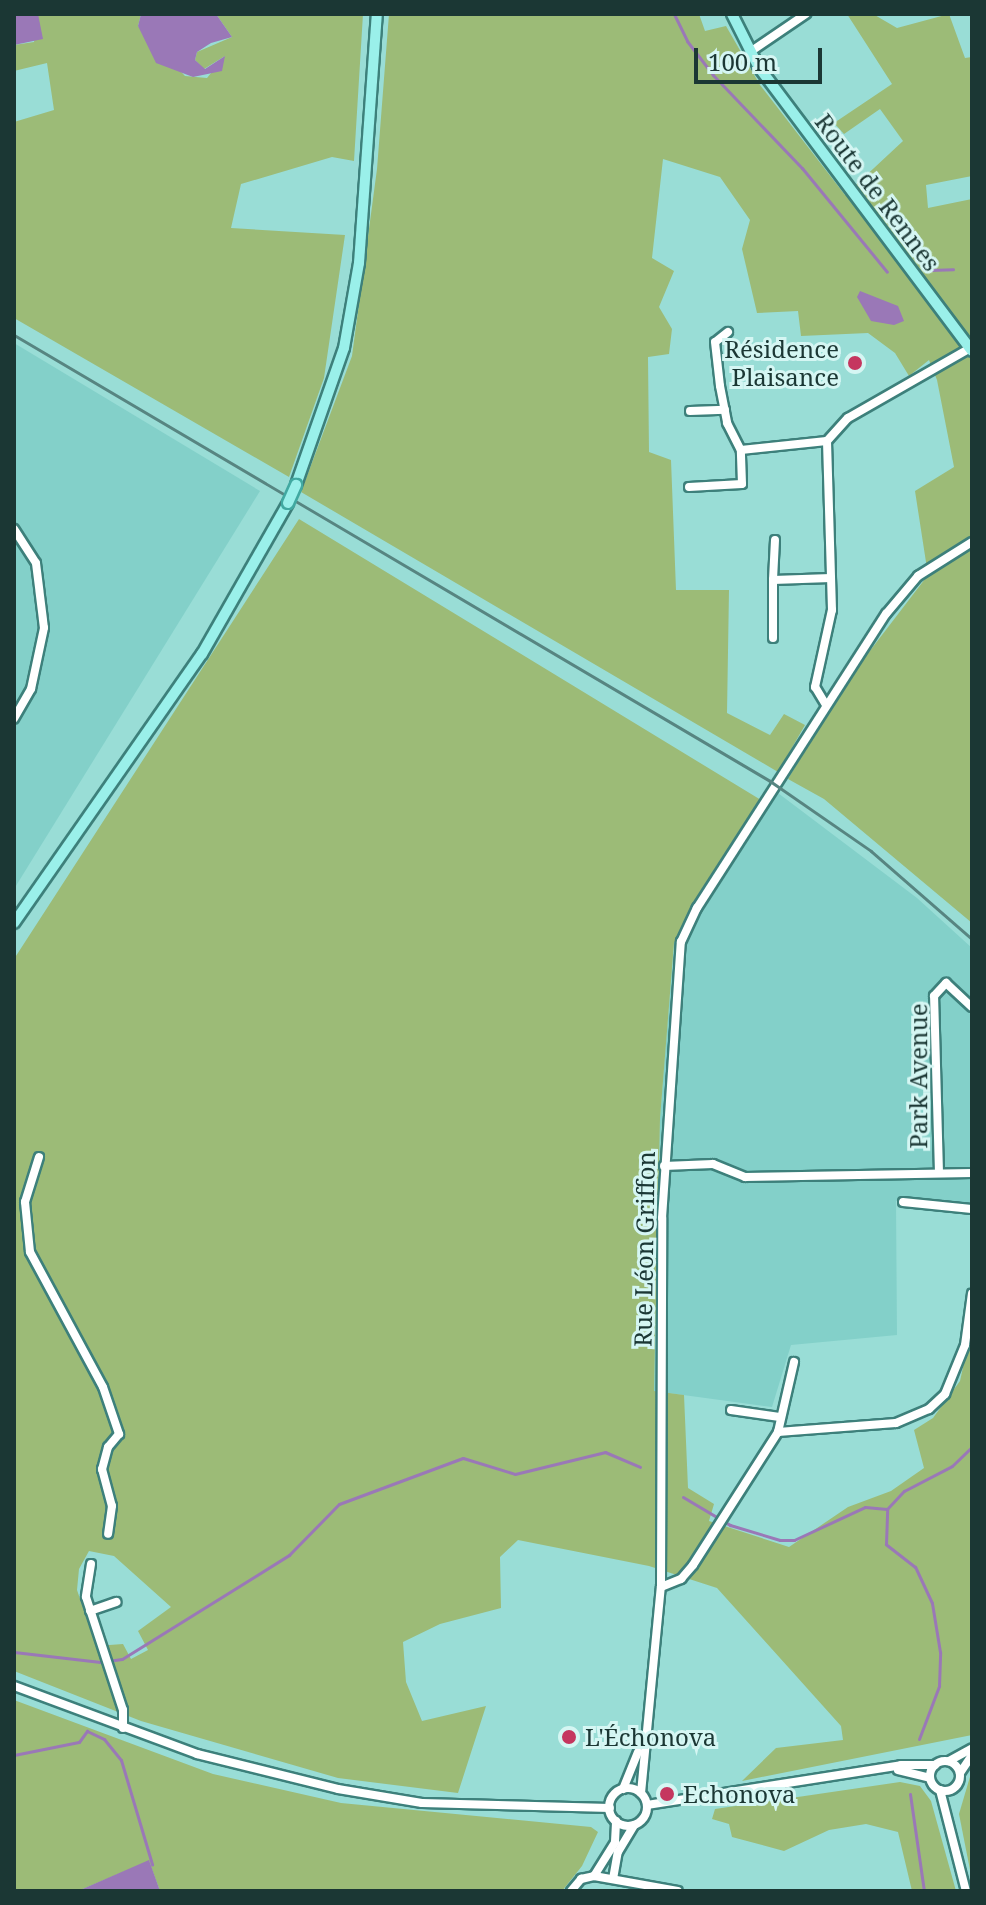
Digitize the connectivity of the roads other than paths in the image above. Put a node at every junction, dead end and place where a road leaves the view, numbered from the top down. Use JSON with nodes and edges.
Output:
{"nodes":[{"id":1,"x":377,"y":14,"type":"edge"},
{"id":2,"x":732,"y":14,"type":"edge"},
{"id":3,"x":806,"y":14,"type":"edge"},
{"id":4,"x":750,"y":52,"type":"junction"},
{"id":5,"x":728,"y":332,"type":"dead end"},
{"id":6,"x":971,"y":350,"type":"edge"},
{"id":7,"x":725,"y":410,"type":"junction"},
{"id":8,"x":690,"y":411,"type":"dead end"},
{"id":9,"x":827,"y":441,"type":"junction"},
{"id":10,"x":741,"y":450,"type":"junction"},
{"id":11,"x":689,"y":487,"type":"dead end"},
{"id":12,"x":14,"y":529,"type":"edge"},
{"id":13,"x":775,"y":540,"type":"dead end"},
{"id":14,"x":972,"y":542,"type":"edge"},
{"id":15,"x":831,"y":578,"type":"junction"},
{"id":16,"x":773,"y":580,"type":"junction"},
{"id":17,"x":773,"y":638,"type":"dead end"},
{"id":18,"x":826,"y":705,"type":"junction"},
{"id":19,"x":14,"y":719,"type":"edge"},
{"id":20,"x":14,"y":923,"type":"edge"},
{"id":21,"x":972,"y":1007,"type":"edge"},
{"id":22,"x":39,"y":1157,"type":"dead end"},
{"id":23,"x":664,"y":1166,"type":"junction"},
{"id":24,"x":939,"y":1173,"type":"junction"},
{"id":25,"x":972,"y":1173,"type":"edge"},
{"id":26,"x":903,"y":1202,"type":"dead end"},
{"id":27,"x":972,"y":1209,"type":"edge"},
{"id":28,"x":972,"y":1293,"type":"edge"},
{"id":29,"x":794,"y":1362,"type":"dead end"},
{"id":30,"x":731,"y":1410,"type":"dead end"},
{"id":31,"x":779,"y":1417,"type":"junction"},
{"id":32,"x":778,"y":1432,"type":"junction"},
{"id":33,"x":108,"y":1534,"type":"dead end"},
{"id":34,"x":91,"y":1564,"type":"dead end"},
{"id":35,"x":661,"y":1587,"type":"junction"},
{"id":36,"x":116,"y":1602,"type":"dead end"},
{"id":37,"x":90,"y":1611,"type":"junction"},
{"id":38,"x":14,"y":1686,"type":"edge"},
{"id":39,"x":123,"y":1728,"type":"junction"},
{"id":40,"x":644,"y":1736,"type":"junction"},
{"id":41,"x":972,"y":1748,"type":"edge"},
{"id":42,"x":972,"y":1755,"type":"edge"},
{"id":43,"x":949,"y":1761,"type":"junction"},
{"id":44,"x":935,"y":1765,"type":"junction"},
{"id":45,"x":889,"y":1769,"type":"junction"},
{"id":46,"x":960,"y":1773,"type":"junction"},
{"id":47,"x":930,"y":1778,"type":"junction"},
{"id":48,"x":623,"y":1789,"type":"junction"},
{"id":49,"x":953,"y":1789,"type":"junction"},
{"id":50,"x":940,"y":1790,"type":"junction"},
{"id":51,"x":641,"y":1793,"type":"junction"},
{"id":52,"x":647,"y":1805,"type":"junction"},
{"id":53,"x":610,"y":1808,"type":"junction"},
{"id":54,"x":616,"y":1821,"type":"junction"},
{"id":55,"x":634,"y":1825,"type":"junction"},
{"id":56,"x":950,"y":1826,"type":"junction"},
{"id":57,"x":594,"y":1876,"type":"junction"},
{"id":58,"x":613,"y":1879,"type":"junction"},
{"id":59,"x":571,"y":1891,"type":"edge"},
{"id":60,"x":678,"y":1891,"type":"edge"},
{"id":61,"x":966,"y":1891,"type":"edge"}],
"edges":[{"from":1,"to":20,"type":"main road","bridge":true},
{"from":2,"to":4,"type":"main road","name":"Route de Rennes"},
{"from":3,"to":4,"type":"street"},
{"from":4,"to":6,"type":"main road","name":"Route de Rennes"},
{"from":5,"to":7,"type":"street"},
{"from":6,"to":9,"type":"street"},
{"from":7,"to":8,"type":"street"},
{"from":7,"to":10,"type":"street"},
{"from":9,"to":10,"type":"street"},
{"from":9,"to":15,"type":"street"},
{"from":10,"to":11,"type":"street"},
{"from":12,"to":19,"type":"street"},
{"from":13,"to":16,"type":"street"},
{"from":14,"to":18,"type":"street","name":"Rue Léon Griffon"},
{"from":15,"to":16,"type":"street"},
{"from":15,"to":18,"type":"street"},
{"from":16,"to":17,"type":"street"},
{"from":18,"to":23,"type":"street","name":"Rue Léon Griffon"},
{"from":21,"to":24,"type":"street","name":"Park Avenue"},
{"from":22,"to":33,"type":"street"},
{"from":23,"to":24,"type":"street"},
{"from":23,"to":35,"type":"street","name":"Rue Léon Griffon"},
{"from":24,"to":25,"type":"street","name":"Park Avenue"},
{"from":26,"to":27,"type":"street"},
{"from":28,"to":32,"type":"street"},
{"from":29,"to":31,"type":"street"},
{"from":30,"to":31,"type":"street"},
{"from":31,"to":32,"type":"street"},
{"from":32,"to":35,"type":"street"},
{"from":34,"to":37,"type":"street"},
{"from":35,"to":40,"type":"street","name":"Rue Léon Griffon"},
{"from":36,"to":37,"type":"street"},
{"from":37,"to":39,"type":"street"},
{"from":38,"to":39,"type":"street"},
{"from":39,"to":53,"type":"street"},
{"from":40,"to":48,"type":"street","name":"Rue Léon Griffon"},
{"from":40,"to":51,"type":"street","name":"Rue Léon Griffon"},
{"from":41,"to":43,"type":"street"},
{"from":42,"to":46,"type":"street"},
{"from":43,"to":44,"type":"street"},
{"from":43,"to":46,"type":"street"},
{"from":44,"to":45,"type":"street"},
{"from":44,"to":47,"type":"street"},
{"from":45,"to":47,"type":"street"},
{"from":45,"to":52,"type":"street"},
{"from":46,"to":49,"type":"street"},
{"from":47,"to":50,"type":"street"},
{"from":48,"to":51,"type":"street"},
{"from":48,"to":53,"type":"street"},
{"from":49,"to":50,"type":"street"},
{"from":49,"to":56,"type":"street"},
{"from":50,"to":56,"type":"street"},
{"from":51,"to":52,"type":"street"},
{"from":52,"to":55,"type":"street"},
{"from":53,"to":54,"type":"street"},
{"from":54,"to":55,"type":"street"},
{"from":54,"to":57,"type":"street"},
{"from":55,"to":58,"type":"street"},
{"from":56,"to":61,"type":"street"},
{"from":57,"to":58,"type":"street"},
{"from":57,"to":59,"type":"street"},
{"from":58,"to":60,"type":"street"}]}
